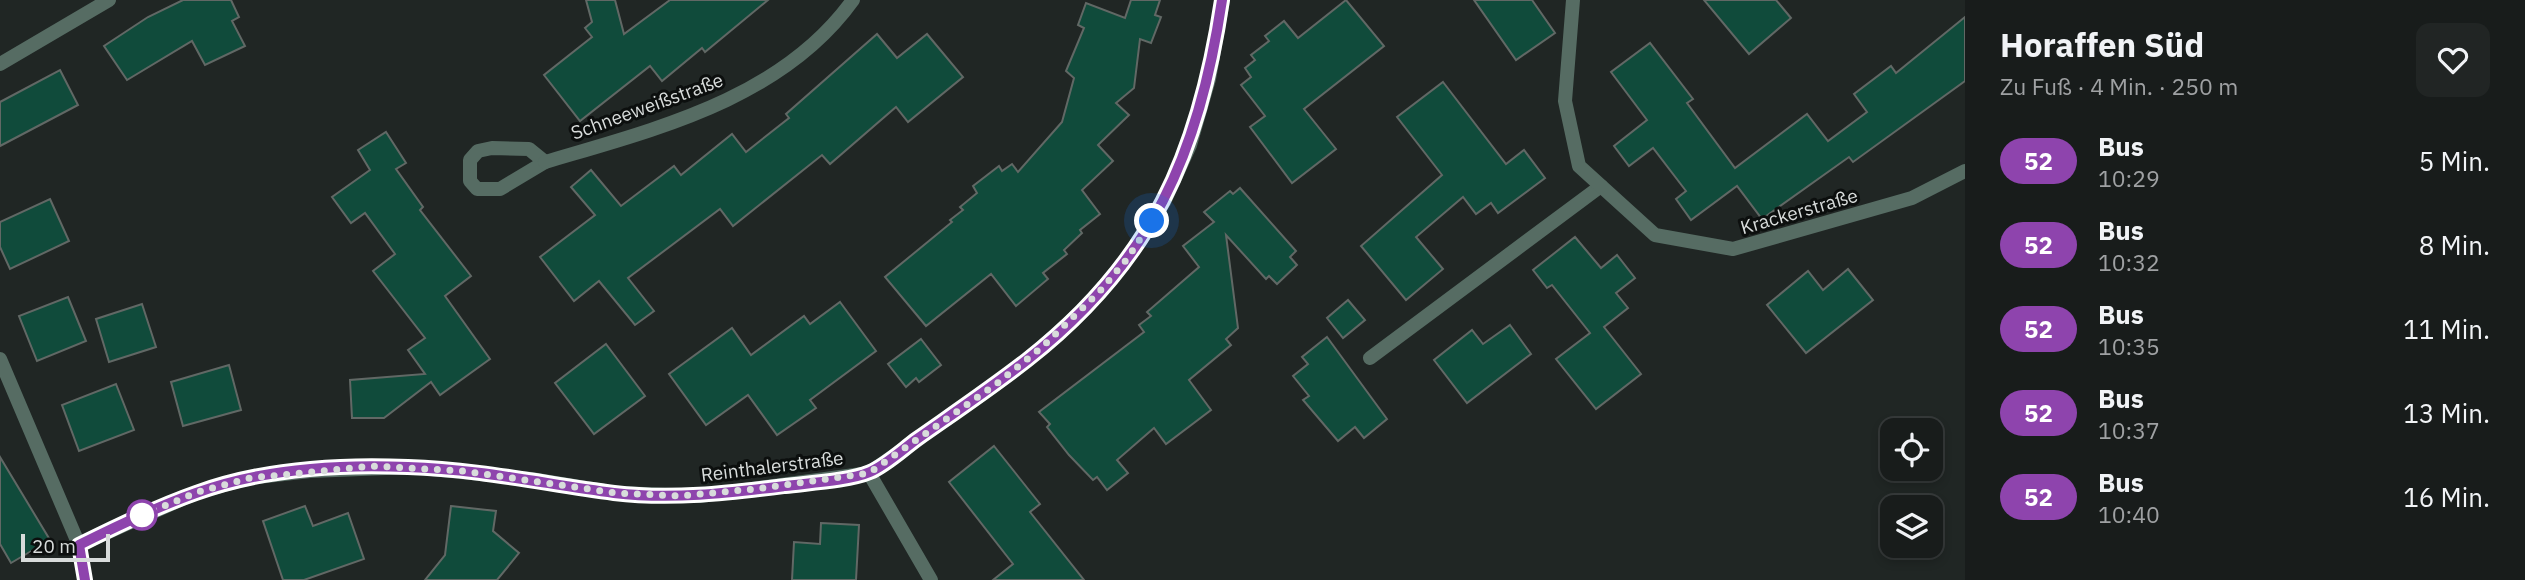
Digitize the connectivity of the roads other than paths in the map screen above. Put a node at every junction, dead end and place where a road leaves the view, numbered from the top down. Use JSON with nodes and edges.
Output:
{"nodes":[{"id":1,"x":109,"y":0,"type":"edge"},
{"id":2,"x":853,"y":0,"type":"edge"},
{"id":3,"x":1223,"y":0,"type":"edge"},
{"id":4,"x":1573,"y":0,"type":"edge"},
{"id":5,"x":0,"y":64,"type":"edge"},
{"id":6,"x":545,"y":162,"type":"junction"},
{"id":7,"x":1965,"y":171,"type":"edge"},
{"id":8,"x":1601,"y":186,"type":"junction"},
{"id":9,"x":1370,"y":358,"type":"dead end"},
{"id":10,"x":0,"y":359,"type":"edge"},
{"id":11,"x":869,"y":473,"type":"junction"},
{"id":12,"x":79,"y":545,"type":"junction"},
{"id":13,"x":85,"y":580,"type":"edge"},
{"id":14,"x":930,"y":580,"type":"edge"}],
"edges":[{"from":1,"to":5,"type":"street"},
{"from":2,"to":6,"type":"street","name":"Schneeweißstraße"},
{"from":3,"to":11,"type":"street","name":"Reinthalerstraße"},
{"from":4,"to":8,"type":"street","name":"Krackerstraße"},
{"from":6,"to":6,"type":"street","name":"Schneeweißstraße"},
{"from":7,"to":8,"type":"street","name":"Krackerstraße"},
{"from":8,"to":9,"type":"street"},
{"from":10,"to":12,"type":"street"},
{"from":11,"to":12,"type":"street","name":"Reinthalerstraße"},
{"from":11,"to":14,"type":"street"},
{"from":12,"to":13,"type":"street"}]}
